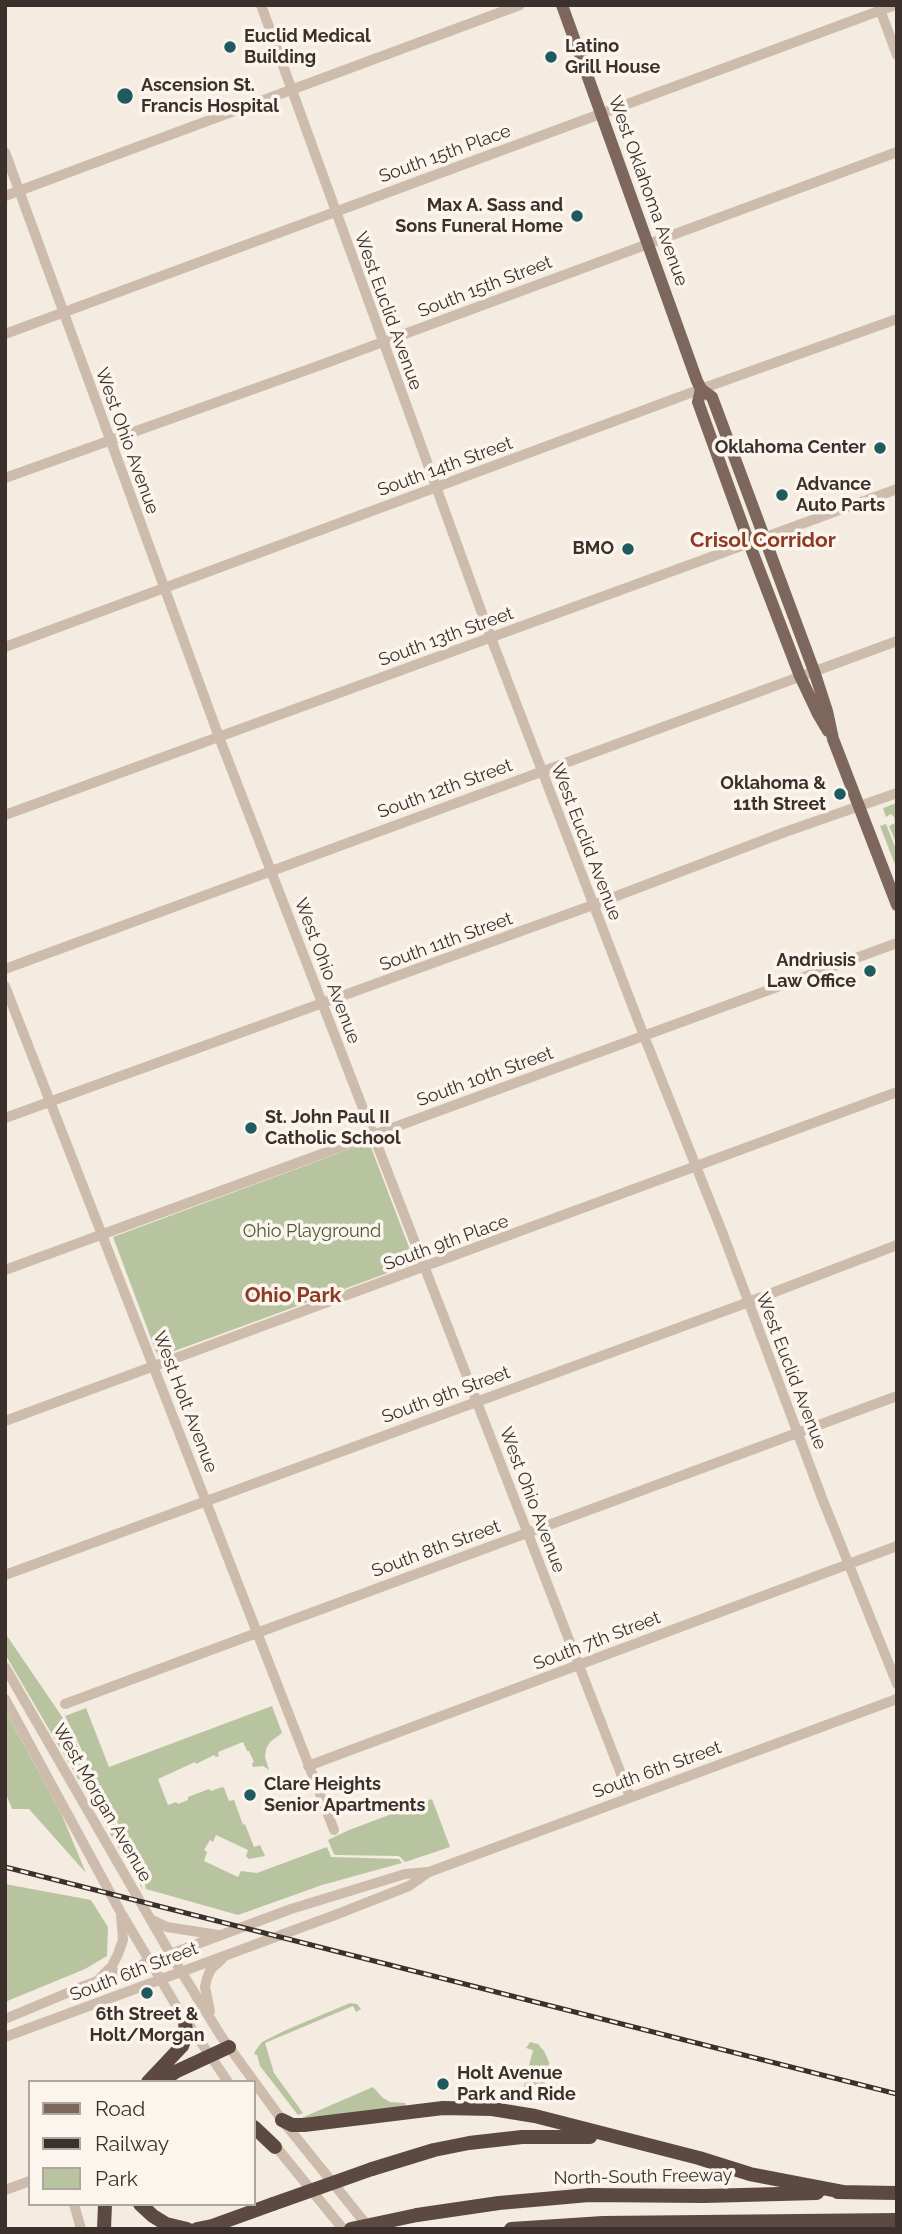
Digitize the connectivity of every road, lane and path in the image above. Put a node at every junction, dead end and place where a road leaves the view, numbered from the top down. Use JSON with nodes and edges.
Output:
{"nodes":[{"id":1,"x":261,"y":5,"type":"edge"},
{"id":2,"x":520,"y":5,"type":"edge"},
{"id":3,"x":562,"y":5,"type":"edge"},
{"id":4,"x":895,"y":5,"type":"edge"},
{"id":5,"x":879,"y":8,"type":"edge"},
{"id":6,"x":897,"y":55,"type":"edge"},
{"id":7,"x":291,"y":90,"type":"junction"},
{"id":8,"x":601,"y":113,"type":"junction"},
{"id":9,"x":5,"y":152,"type":"edge"},
{"id":10,"x":897,"y":152,"type":"edge"},
{"id":11,"x":20,"y":191,"type":"junction"},
{"id":12,"x":5,"y":196,"type":"edge"},
{"id":13,"x":336,"y":212,"type":"junction"},
{"id":14,"x":648,"y":243,"type":"junction"},
{"id":15,"x":63,"y":312,"type":"junction"},
{"id":16,"x":897,"y":319,"type":"edge"},
{"id":17,"x":5,"y":334,"type":"edge"},
{"id":18,"x":383,"y":342,"type":"junction"},
{"id":19,"x":701,"y":389,"type":"junction"},
{"id":20,"x":111,"y":439,"type":"junction"},
{"id":21,"x":5,"y":478,"type":"edge"},
{"id":22,"x":436,"y":488,"type":"junction"},
{"id":23,"x":897,"y":488,"type":"edge"},
{"id":24,"x":764,"y":537,"type":"junction"},
{"id":25,"x":749,"y":543,"type":"junction"},
{"id":26,"x":164,"y":589,"type":"junction"},
{"id":27,"x":491,"y":638,"type":"junction"},
{"id":28,"x":897,"y":641,"type":"edge"},
{"id":29,"x":5,"y":646,"type":"edge"},
{"id":30,"x":814,"y":671,"type":"junction"},
{"id":31,"x":800,"y":676,"type":"junction"},
{"id":32,"x":219,"y":737,"type":"junction"},
{"id":33,"x":833,"y":739,"type":"junction"},
{"id":34,"x":542,"y":771,"type":"junction"},
{"id":35,"x":897,"y":793,"type":"edge"},
{"id":36,"x":859,"y":806,"type":"junction"},
{"id":37,"x":5,"y":816,"type":"edge"},
{"id":38,"x":272,"y":870,"type":"junction"},
{"id":39,"x":593,"y":905,"type":"junction"},
{"id":40,"x":897,"y":905,"type":"edge"},
{"id":41,"x":897,"y":943,"type":"edge"},
{"id":42,"x":5,"y":970,"type":"edge"},
{"id":43,"x":5,"y":986,"type":"edge"},
{"id":44,"x":321,"y":1004,"type":"junction"},
{"id":45,"x":644,"y":1036,"type":"junction"},
{"id":46,"x":897,"y":1092,"type":"edge"},
{"id":47,"x":50,"y":1102,"type":"junction"},
{"id":48,"x":5,"y":1118,"type":"edge"},
{"id":49,"x":373,"y":1136,"type":"junction"},
{"id":50,"x":696,"y":1167,"type":"junction"},
{"id":51,"x":103,"y":1234,"type":"junction"},
{"id":52,"x":897,"y":1245,"type":"edge"},
{"id":53,"x":424,"y":1268,"type":"junction"},
{"id":54,"x":5,"y":1270,"type":"edge"},
{"id":55,"x":748,"y":1302,"type":"junction"},
{"id":56,"x":154,"y":1367,"type":"junction"},
{"id":57,"x":897,"y":1396,"type":"edge"},
{"id":58,"x":477,"y":1400,"type":"junction"},
{"id":59,"x":5,"y":1422,"type":"edge"},
{"id":60,"x":798,"y":1433,"type":"junction"},
{"id":61,"x":206,"y":1500,"type":"junction"},
{"id":62,"x":528,"y":1532,"type":"junction"},
{"id":63,"x":897,"y":1546,"type":"edge"},
{"id":64,"x":848,"y":1563,"type":"junction"},
{"id":65,"x":5,"y":1575,"type":"edge"},
{"id":66,"x":257,"y":1632,"type":"junction"},
{"id":67,"x":579,"y":1665,"type":"junction"},
{"id":68,"x":5,"y":1667,"type":"edge"},
{"id":69,"x":897,"y":1684,"type":"edge"},
{"id":70,"x":5,"y":1699,"type":"edge"},
{"id":71,"x":897,"y":1699,"type":"edge"},
{"id":72,"x":65,"y":1704,"type":"dead end"},
{"id":73,"x":308,"y":1766,"type":"junction"},
{"id":74,"x":630,"y":1797,"type":"junction"},
{"id":75,"x":334,"y":1830,"type":"dead end"},
{"id":76,"x":429,"y":1872,"type":"junction"},
{"id":77,"x":120,"y":1911,"type":"junction"},
{"id":78,"x":152,"y":1919,"type":"junction"},
{"id":79,"x":222,"y":1935,"type":"junction"},
{"id":80,"x":171,"y":1955,"type":"junction"},
{"id":81,"x":227,"y":1955,"type":"junction"},
{"id":82,"x":150,"y":1962,"type":"junction"},
{"id":83,"x":181,"y":1971,"type":"junction"},
{"id":84,"x":160,"y":1979,"type":"junction"},
{"id":85,"x":95,"y":1982,"type":"junction"},
{"id":86,"x":5,"y":2019,"type":"edge"},
{"id":87,"x":185,"y":2021,"type":"junction"},
{"id":88,"x":212,"y":2022,"type":"junction"},
{"id":89,"x":5,"y":2037,"type":"edge"},
{"id":90,"x":229,"y":2047,"type":"junction"},
{"id":91,"x":209,"y":2056,"type":"junction"},
{"id":92,"x":150,"y":2080,"type":"edge"},
{"id":93,"x":164,"y":2080,"type":"edge"},
{"id":94,"x":227,"y":2080,"type":"edge"},
{"id":95,"x":253,"y":2080,"type":"edge"},
{"id":96,"x":256,"y":2084,"type":"edge"},
{"id":97,"x":256,"y":2120,"type":"edge"},
{"id":98,"x":282,"y":2120,"type":"junction"},
{"id":99,"x":256,"y":2129,"type":"edge"},
{"id":100,"x":620,"y":2138,"type":"junction"},
{"id":101,"x":275,"y":2147,"type":"junction"},
{"id":102,"x":28,"y":2182,"type":"edge"},
{"id":103,"x":5,"y":2190,"type":"edge"},
{"id":104,"x":844,"y":2192,"type":"junction"},
{"id":105,"x":897,"y":2193,"type":"edge"},
{"id":106,"x":75,"y":2206,"type":"edge"},
{"id":107,"x":106,"y":2206,"type":"edge"},
{"id":108,"x":142,"y":2206,"type":"edge"},
{"id":109,"x":897,"y":2220,"type":"edge"},
{"id":110,"x":80,"y":2224,"type":"edge"},
{"id":111,"x":104,"y":2229,"type":"edge"},
{"id":112,"x":187,"y":2229,"type":"edge"},
{"id":113,"x":197,"y":2229,"type":"edge"},
{"id":114,"x":343,"y":2229,"type":"edge"},
{"id":115,"x":351,"y":2229,"type":"edge"},
{"id":116,"x":370,"y":2229,"type":"edge"},
{"id":117,"x":511,"y":2229,"type":"edge"}],
"edges":[{"from":1,"to":7,"type":"street","name":"West Euclid Avenue"},
{"from":2,"to":7,"type":"street"},
{"from":3,"to":8,"type":"main road","name":"West Oklahoma Avenue"},
{"from":4,"to":5,"type":"street","name":"South 15th Place"},
{"from":5,"to":6,"type":"street"},
{"from":5,"to":8,"type":"street","name":"South 15th Place"},
{"from":7,"to":11,"type":"street"},
{"from":7,"to":13,"type":"street","name":"West Euclid Avenue"},
{"from":8,"to":13,"type":"street","name":"South 15th Place"},
{"from":8,"to":14,"type":"main road","name":"West Oklahoma Avenue"},
{"from":9,"to":11,"type":"street","name":"West Ohio Avenue"},
{"from":10,"to":14,"type":"street","name":"South 15th Street"},
{"from":11,"to":12,"type":"street"},
{"from":11,"to":15,"type":"street","name":"West Ohio Avenue"},
{"from":13,"to":15,"type":"street","name":"South 15th Place"},
{"from":13,"to":18,"type":"street","name":"West Euclid Avenue"},
{"from":14,"to":18,"type":"street","name":"South 15th Street"},
{"from":14,"to":19,"type":"main road","name":"West Oklahoma Avenue"},
{"from":15,"to":17,"type":"street","name":"South 15th Place"},
{"from":15,"to":20,"type":"street","name":"West Ohio Avenue"},
{"from":16,"to":19,"type":"street","name":"South 14th Street"},
{"from":18,"to":20,"type":"street","name":"South 15th Street"},
{"from":18,"to":22,"type":"street","name":"West Euclid Avenue"},
{"from":19,"to":22,"type":"street","name":"South 14th Street"},
{"from":19,"to":24,"type":"main road","name":"West Oklahoma Avenue"},
{"from":19,"to":25,"type":"main road","name":"West Oklahoma Avenue"},
{"from":20,"to":21,"type":"street","name":"South 15th Street"},
{"from":20,"to":26,"type":"street","name":"West Ohio Avenue"},
{"from":22,"to":26,"type":"street","name":"South 14th Street"},
{"from":22,"to":27,"type":"street","name":"West Euclid Avenue"},
{"from":23,"to":24,"type":"street","name":"South 13th Street"},
{"from":24,"to":25,"type":"street","name":"South 13th Street"},
{"from":24,"to":30,"type":"main road","name":"West Oklahoma Avenue"},
{"from":25,"to":27,"type":"street","name":"South 13th Street"},
{"from":25,"to":31,"type":"main road","name":"West Oklahoma Avenue"},
{"from":26,"to":29,"type":"street","name":"South 14th Street"},
{"from":26,"to":32,"type":"street","name":"West Ohio Avenue"},
{"from":27,"to":32,"type":"street","name":"South 13th Street"},
{"from":27,"to":34,"type":"street","name":"West Euclid Avenue"},
{"from":28,"to":30,"type":"street","name":"South 12th Street"},
{"from":30,"to":31,"type":"street","name":"South 12th Street"},
{"from":30,"to":33,"type":"main road","name":"West Oklahoma Avenue"},
{"from":31,"to":33,"type":"main road","name":"West Oklahoma Avenue"},
{"from":31,"to":34,"type":"street","name":"South 12th Street"},
{"from":32,"to":37,"type":"street","name":"South 13th Street"},
{"from":32,"to":38,"type":"street","name":"West Ohio Avenue"},
{"from":33,"to":36,"type":"main road","name":"West Oklahoma Avenue"},
{"from":34,"to":38,"type":"street","name":"South 12th Street"},
{"from":34,"to":39,"type":"street","name":"West Euclid Avenue"},
{"from":35,"to":36,"type":"street","name":"South 11th Street"},
{"from":36,"to":39,"type":"street","name":"South 11th Street"},
{"from":36,"to":40,"type":"main road","name":"West Oklahoma Avenue"},
{"from":38,"to":42,"type":"street","name":"South 12th Street"},
{"from":38,"to":44,"type":"street","name":"West Ohio Avenue"},
{"from":39,"to":44,"type":"street","name":"South 11th Street"},
{"from":39,"to":45,"type":"street","name":"West Euclid Avenue"},
{"from":41,"to":45,"type":"street","name":"South 10th Street"},
{"from":43,"to":47,"type":"street","name":"West Holt Avenue"},
{"from":44,"to":47,"type":"street","name":"South 11th Street"},
{"from":44,"to":49,"type":"street","name":"West Ohio Avenue"},
{"from":45,"to":49,"type":"street","name":"South 10th Street"},
{"from":45,"to":50,"type":"street","name":"West Euclid Avenue"},
{"from":46,"to":50,"type":"street","name":"South 9th Place"},
{"from":47,"to":48,"type":"street","name":"South 11th Street"},
{"from":47,"to":51,"type":"street","name":"West Holt Avenue"},
{"from":49,"to":51,"type":"street","name":"South 10th Street"},
{"from":49,"to":53,"type":"street","name":"West Ohio Avenue"},
{"from":50,"to":53,"type":"street","name":"South 9th Place"},
{"from":50,"to":55,"type":"street","name":"West Euclid Avenue"},
{"from":51,"to":54,"type":"street","name":"South 10th Street"},
{"from":51,"to":56,"type":"street","name":"West Holt Avenue"},
{"from":52,"to":55,"type":"street","name":"South 9th Street"},
{"from":53,"to":56,"type":"street","name":"South 9th Place"},
{"from":53,"to":58,"type":"street","name":"West Ohio Avenue"},
{"from":55,"to":58,"type":"street","name":"South 9th Street"},
{"from":55,"to":60,"type":"street","name":"West Euclid Avenue"},
{"from":56,"to":59,"type":"street","name":"South 9th Place"},
{"from":56,"to":61,"type":"street","name":"West Holt Avenue"},
{"from":57,"to":60,"type":"street","name":"South 8th Street"},
{"from":58,"to":61,"type":"street","name":"South 9th Street"},
{"from":58,"to":62,"type":"street","name":"West Ohio Avenue"},
{"from":60,"to":62,"type":"street","name":"South 8th Street"},
{"from":60,"to":64,"type":"street","name":"West Euclid Avenue"},
{"from":61,"to":65,"type":"street","name":"South 9th Street"},
{"from":61,"to":66,"type":"street","name":"West Holt Avenue"},
{"from":62,"to":66,"type":"street","name":"South 8th Street"},
{"from":62,"to":67,"type":"street","name":"West Ohio Avenue"},
{"from":63,"to":64,"type":"street","name":"South 7th Street"},
{"from":64,"to":67,"type":"street","name":"South 7th Street"},
{"from":64,"to":69,"type":"street","name":"West Euclid Avenue"},
{"from":66,"to":72,"type":"street","name":"South 8th Street"},
{"from":66,"to":73,"type":"street","name":"West Holt Avenue"},
{"from":67,"to":73,"type":"street","name":"South 7th Street"},
{"from":67,"to":74,"type":"street","name":"West Ohio Avenue"},
{"from":68,"to":78,"type":"street","name":"West Morgan Avenue"},
{"from":70,"to":77,"type":"street","name":"West Morgan Avenue"},
{"from":71,"to":74,"type":"street","name":"South 6th Street"},
{"from":73,"to":75,"type":"street","name":"West Holt Avenue"},
{"from":74,"to":76,"type":"street","name":"South 6th Street"},
{"from":76,"to":79,"type":"street","name":"South 6th Street"},
{"from":76,"to":81,"type":"street","name":"South 6th Street"},
{"from":77,"to":82,"type":"street","name":"West Morgan Avenue"},
{"from":77,"to":85,"type":"street"},
{"from":78,"to":79,"type":"street"},
{"from":78,"to":80,"type":"street","name":"West Morgan Avenue"},
{"from":79,"to":80,"type":"street","name":"South 6th Street"},
{"from":80,"to":82,"type":"street","name":"South 6th Street"},
{"from":80,"to":83,"type":"street"},
{"from":81,"to":83,"type":"street","name":"South 6th Street"},
{"from":81,"to":88,"type":"street"},
{"from":82,"to":84,"type":"street"},
{"from":82,"to":85,"type":"street","name":"South 6th Street"},
{"from":83,"to":84,"type":"street","name":"South 6th Street"},
{"from":83,"to":88,"type":"street"},
{"from":84,"to":87,"type":"street"},
{"from":84,"to":89,"type":"street","name":"South 6th Street"},
{"from":85,"to":86,"type":"street","name":"South 6th Street"},
{"from":87,"to":91,"type":"street"},
{"from":87,"to":92,"type":"highway"},
{"from":88,"to":90,"type":"street"},
{"from":90,"to":91,"type":"highway"},
{"from":90,"to":95,"type":"street"},
{"from":91,"to":93,"type":"highway"},
{"from":91,"to":94,"type":"street"},
{"from":96,"to":98,"type":"street"},
{"from":97,"to":101,"type":"street"},
{"from":98,"to":100,"type":"highway"},
{"from":98,"to":116,"type":"street"},
{"from":99,"to":101,"type":"highway"},
{"from":100,"to":104,"type":"highway"},
{"from":100,"to":113,"type":"highway","bridge":true},
{"from":101,"to":114,"type":"street"},
{"from":102,"to":103,"type":"street"},
{"from":104,"to":105,"type":"highway","name":"North-South Freeway"},
{"from":104,"to":115,"type":"highway","name":"North-South Freeway","bridge":true},
{"from":106,"to":110,"type":"street"},
{"from":107,"to":111,"type":"highway"},
{"from":108,"to":112,"type":"highway"},
{"from":109,"to":117,"type":"highway"}]}
